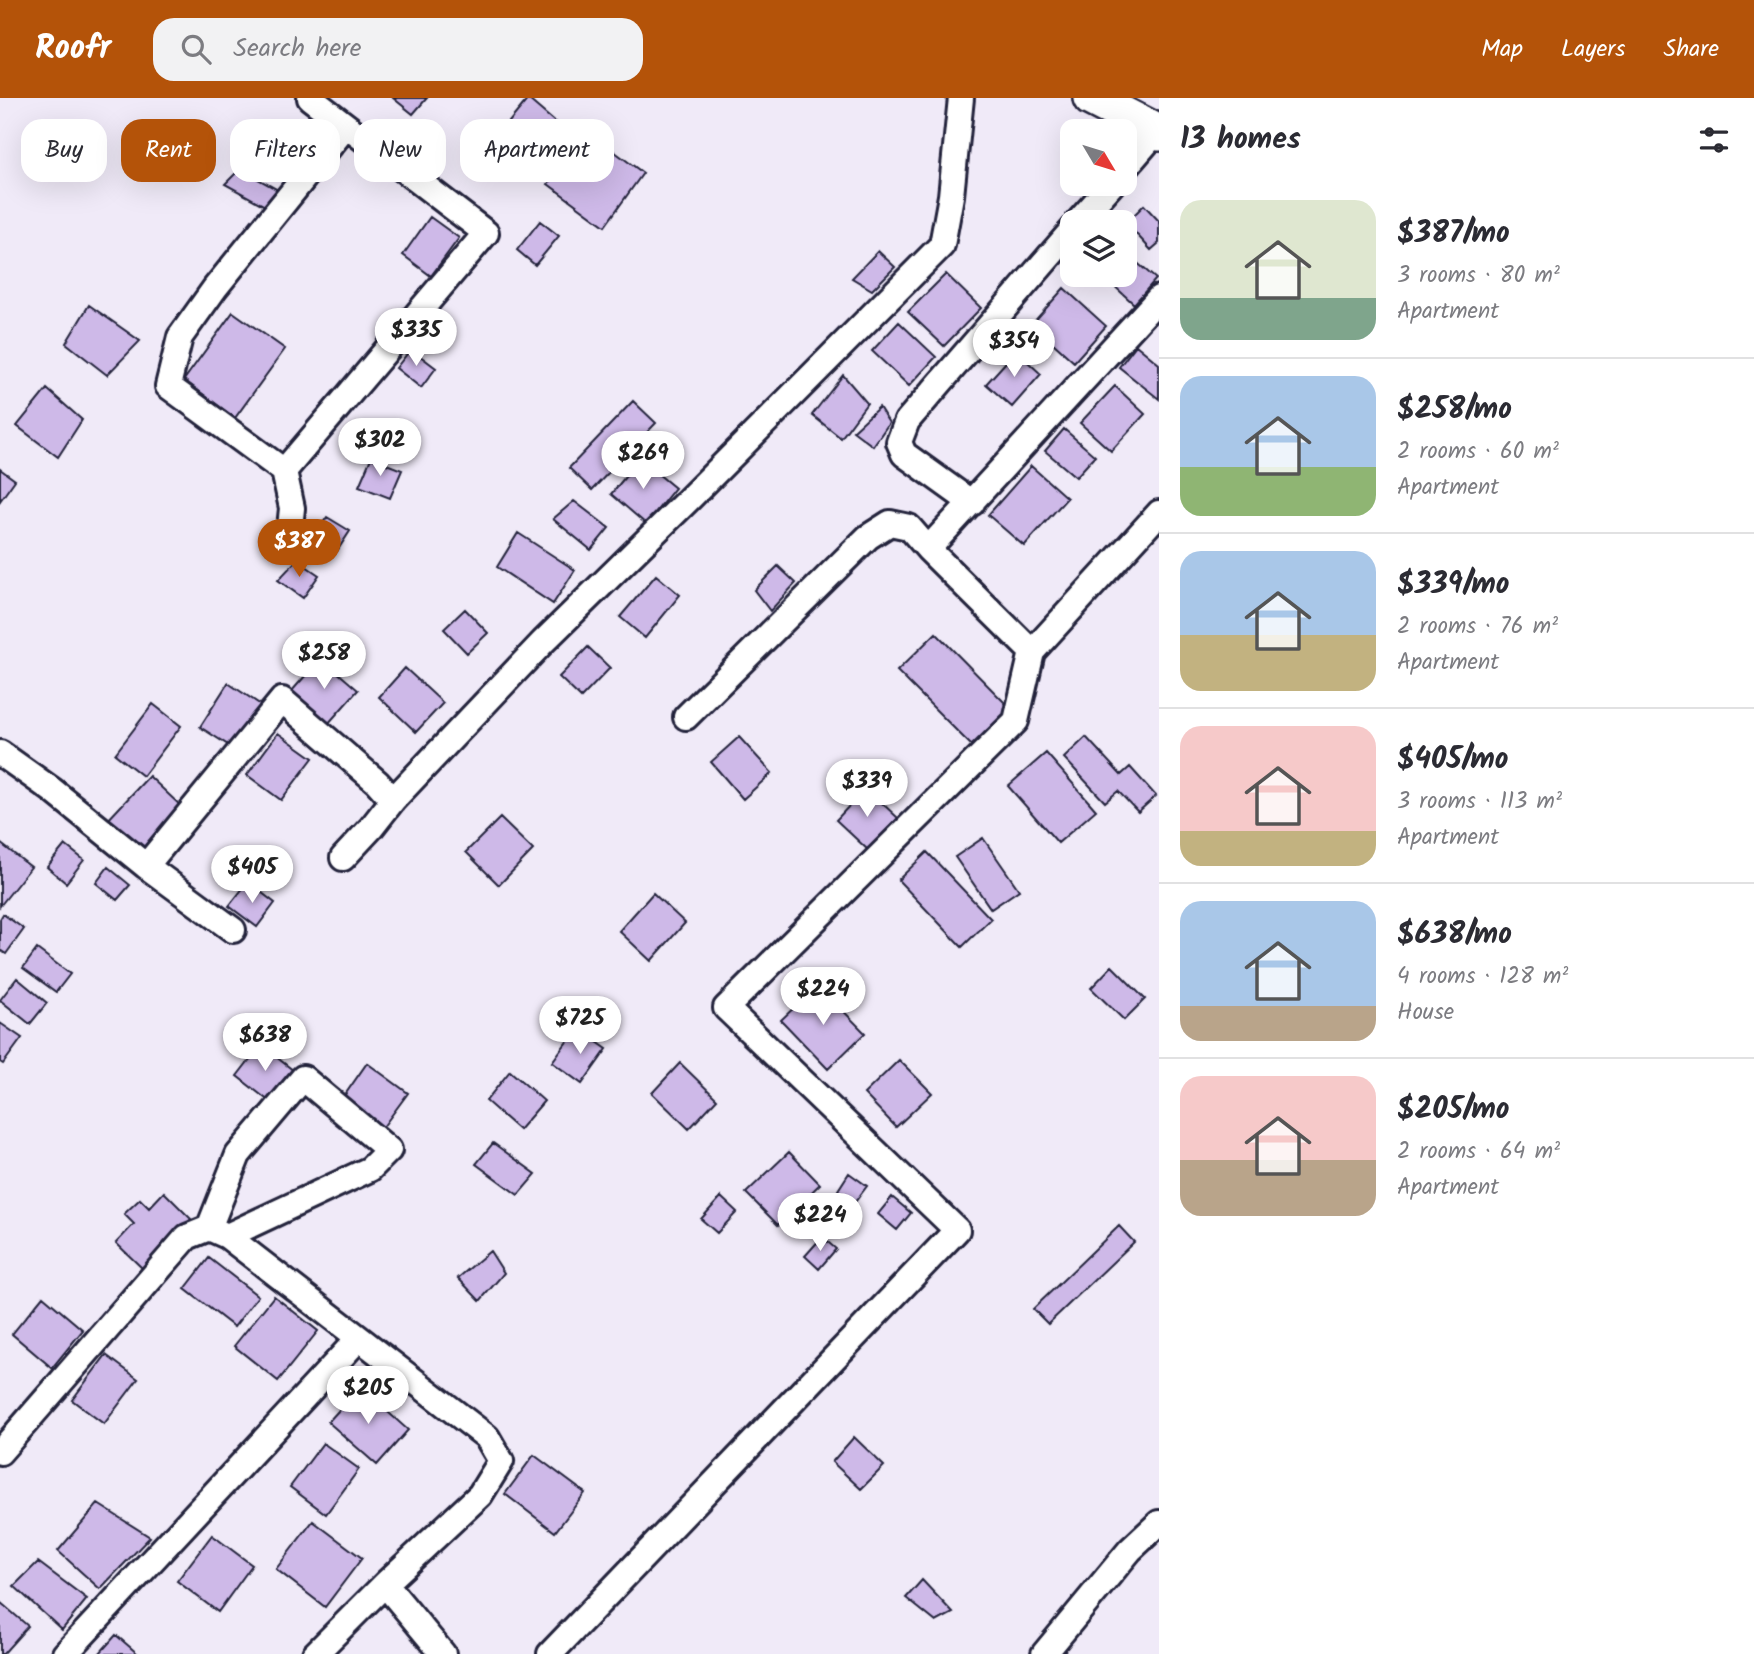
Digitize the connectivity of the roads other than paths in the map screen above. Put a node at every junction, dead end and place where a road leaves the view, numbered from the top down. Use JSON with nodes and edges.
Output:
{"nodes":[{"id":1,"x":310,"y":98,"type":"edge"},
{"id":2,"x":961,"y":98,"type":"edge"},
{"id":3,"x":1091,"y":98,"type":"edge"},
{"id":4,"x":346,"y":126,"type":"junction"},
{"id":5,"x":1158,"y":133,"type":"edge"},
{"id":6,"x":1138,"y":154,"type":"edge"},
{"id":7,"x":1101,"y":196,"type":"edge"},
{"id":8,"x":1089,"y":210,"type":"edge"},
{"id":9,"x":1060,"y":244,"type":"edge"},
{"id":10,"x":1159,"y":298,"type":"edge"},
{"id":11,"x":285,"y":471,"type":"junction"},
{"id":12,"x":972,"y":503,"type":"junction"},
{"id":13,"x":1159,"y":513,"type":"edge"},
{"id":14,"x":290,"y":528,"type":"dead end"},
{"id":15,"x":928,"y":549,"type":"junction"},
{"id":16,"x":1032,"y":652,"type":"junction"},
{"id":17,"x":686,"y":716,"type":"dead end"},
{"id":18,"x":0,"y":753,"type":"edge"},
{"id":19,"x":393,"y":800,"type":"junction"},
{"id":20,"x":343,"y":858,"type":"dead end"},
{"id":21,"x":146,"y":866,"type":"junction"},
{"id":22,"x":233,"y":930,"type":"dead end"},
{"id":23,"x":218,"y":1232,"type":"junction"},
{"id":24,"x":359,"y":1338,"type":"junction"},
{"id":25,"x":0,"y":1452,"type":"edge"},
{"id":26,"x":1159,"y":1523,"type":"edge"},
{"id":27,"x":385,"y":1584,"type":"junction"},
{"id":28,"x":65,"y":1654,"type":"edge"},
{"id":29,"x":315,"y":1654,"type":"edge"},
{"id":30,"x":443,"y":1654,"type":"edge"},
{"id":31,"x":550,"y":1654,"type":"edge"},
{"id":32,"x":1044,"y":1654,"type":"edge"}],
"edges":[{"from":1,"to":4,"type":"street"},
{"from":2,"to":19,"type":"street"},
{"from":3,"to":5,"type":"street"},
{"from":4,"to":11,"type":"street"},
{"from":4,"to":11,"type":"street"},
{"from":5,"to":6,"type":"street"},
{"from":7,"to":8,"type":"street"},
{"from":9,"to":12,"type":"street"},
{"from":10,"to":12,"type":"street"},
{"from":11,"to":14,"type":"street"},
{"from":12,"to":15,"type":"street"},
{"from":13,"to":16,"type":"street"},
{"from":15,"to":16,"type":"street"},
{"from":15,"to":17,"type":"street"},
{"from":16,"to":31,"type":"street"},
{"from":18,"to":21,"type":"street"},
{"from":19,"to":20,"type":"street"},
{"from":19,"to":21,"type":"street"},
{"from":21,"to":22,"type":"street"},
{"from":23,"to":23,"type":"street"},
{"from":23,"to":24,"type":"street"},
{"from":23,"to":25,"type":"street"},
{"from":24,"to":27,"type":"street"},
{"from":24,"to":28,"type":"street"},
{"from":26,"to":32,"type":"street"},
{"from":27,"to":29,"type":"street"},
{"from":27,"to":30,"type":"street"}]}
